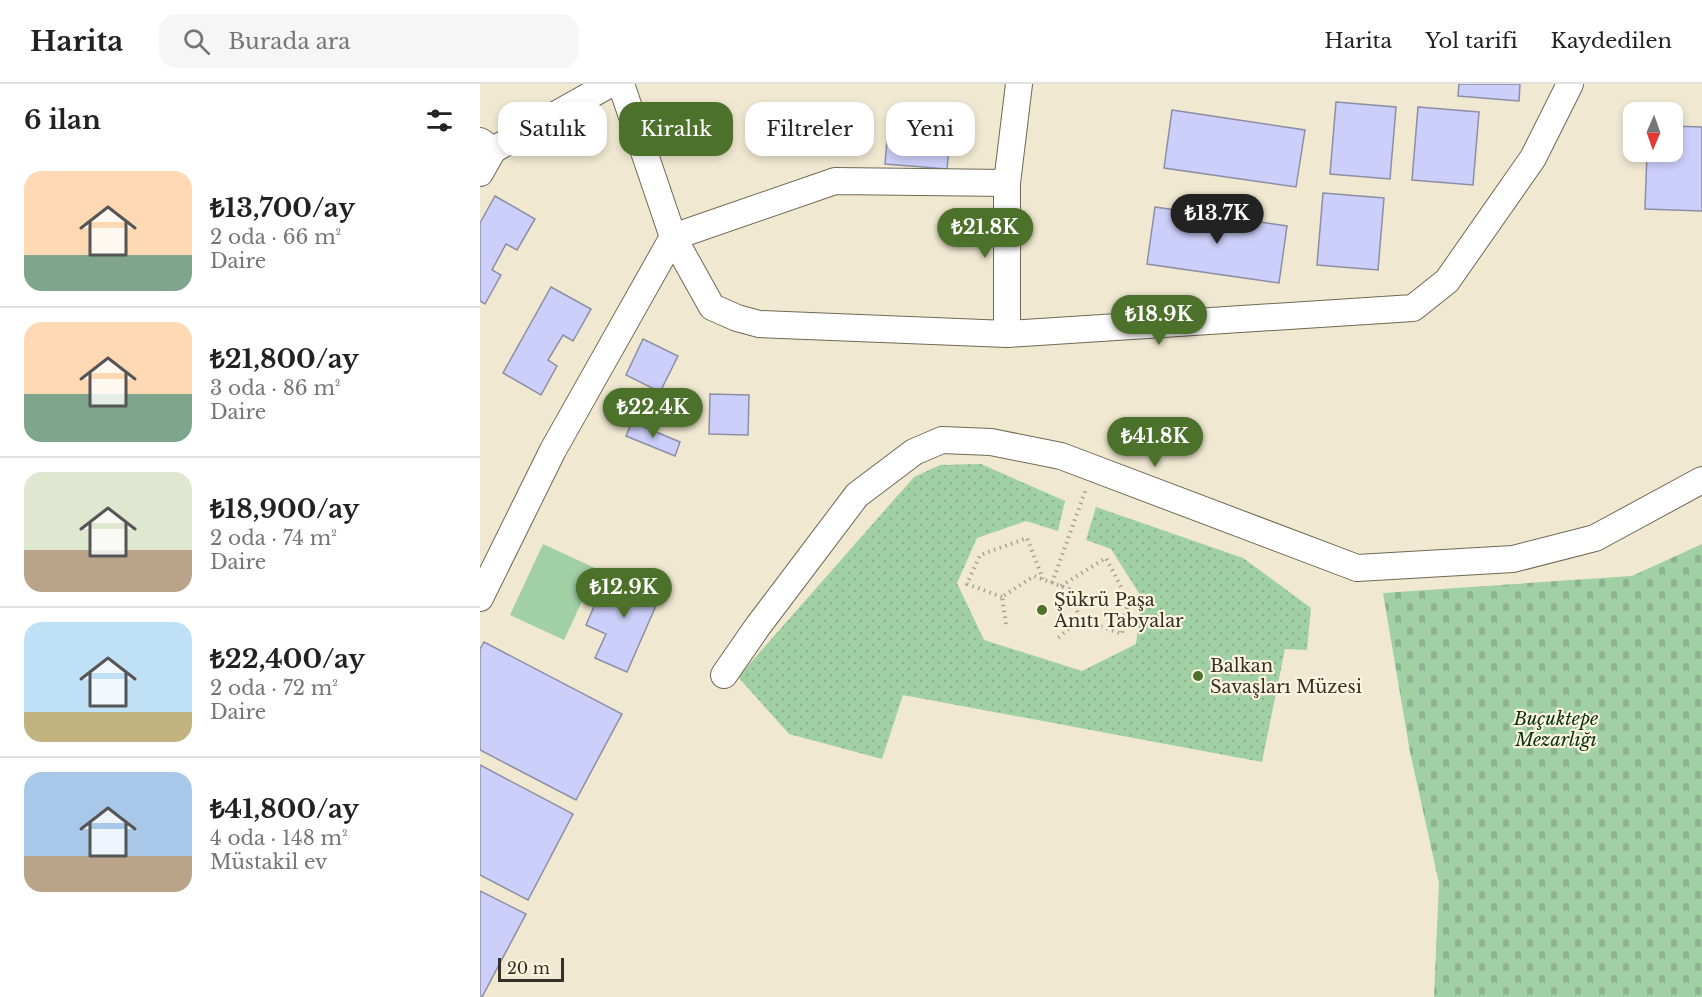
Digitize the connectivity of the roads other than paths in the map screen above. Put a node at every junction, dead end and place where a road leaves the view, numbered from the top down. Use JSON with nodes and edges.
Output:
{"nodes":[{"id":1,"x":609,"y":84,"type":"edge"},
{"id":2,"x":621,"y":84,"type":"edge"},
{"id":3,"x":1019,"y":84,"type":"edge"},
{"id":4,"x":1570,"y":84,"type":"edge"},
{"id":5,"x":487,"y":145,"type":"edge"},
{"id":6,"x":480,"y":172,"type":"edge"},
{"id":7,"x":1007,"y":183,"type":"junction"},
{"id":8,"x":674,"y":237,"type":"junction"},
{"id":9,"x":1007,"y":334,"type":"junction"},
{"id":10,"x":1702,"y":480,"type":"edge"},
{"id":11,"x":480,"y":598,"type":"edge"},
{"id":12,"x":724,"y":675,"type":"dead end"}],
"edges":[{"from":1,"to":5,"type":"street"},
{"from":2,"to":8,"type":"street"},
{"from":3,"to":7,"type":"street"},
{"from":4,"to":9,"type":"street"},
{"from":5,"to":6,"type":"street"},
{"from":7,"to":8,"type":"street"},
{"from":7,"to":9,"type":"street"},
{"from":8,"to":9,"type":"street"},
{"from":8,"to":11,"type":"street"},
{"from":10,"to":12,"type":"street"}]}
